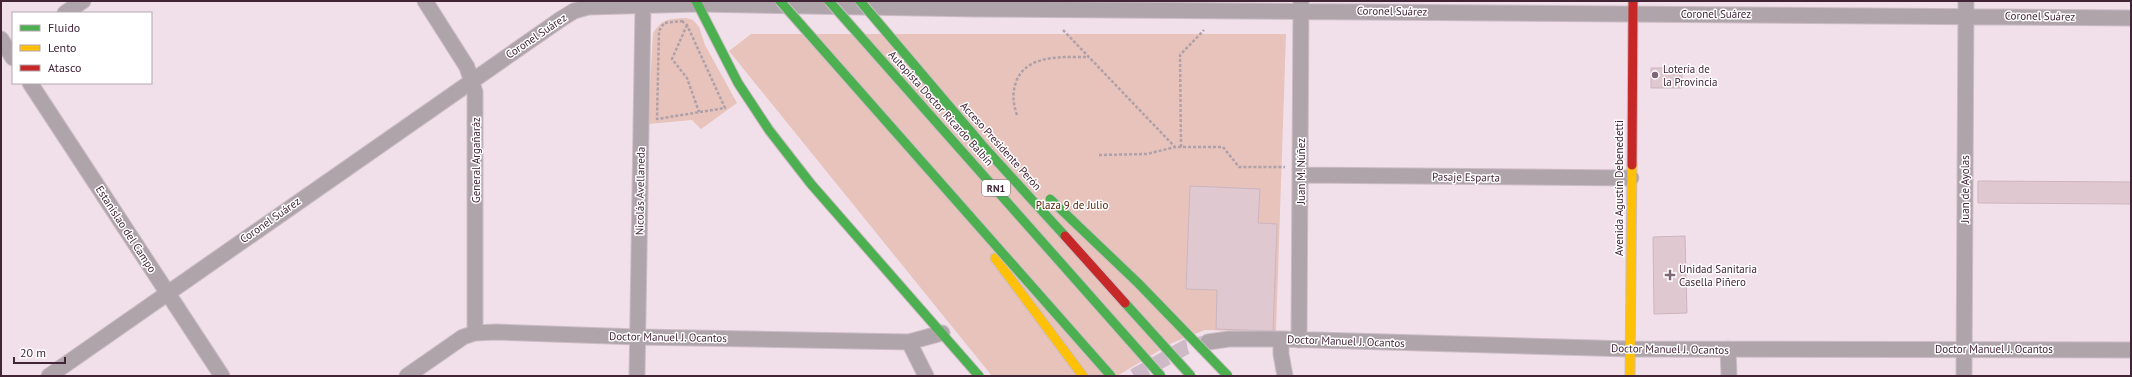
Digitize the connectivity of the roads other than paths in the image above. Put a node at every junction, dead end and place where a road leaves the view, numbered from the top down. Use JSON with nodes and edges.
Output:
{"nodes":[{"id":1,"x":83,"y":1,"type":"edge"},
{"id":2,"x":425,"y":1,"type":"edge"},
{"id":3,"x":780,"y":1,"type":"edge"},
{"id":4,"x":829,"y":1,"type":"edge"},
{"id":5,"x":860,"y":1,"type":"edge"},
{"id":6,"x":697,"y":2,"type":"edge"},
{"id":7,"x":974,"y":5,"type":"edge"},
{"id":8,"x":643,"y":6,"type":"junction"},
{"id":9,"x":1301,"y":6,"type":"edge"},
{"id":10,"x":1633,"y":7,"type":"edge"},
{"id":11,"x":1966,"y":8,"type":"edge"},
{"id":12,"x":66,"y":12,"type":"edge"},
{"id":13,"x":2131,"y":18,"type":"edge"},
{"id":14,"x":472,"y":80,"type":"junction"},
{"id":15,"x":31,"y":84,"type":"edge"},
{"id":16,"x":937,"y":93,"type":"junction"},
{"id":17,"x":1012,"y":164,"type":"dead end"},
{"id":18,"x":1301,"y":171,"type":"junction"},
{"id":19,"x":1631,"y":178,"type":"junction"},
{"id":20,"x":946,"y":191,"type":"junction"},
{"id":21,"x":1041,"y":191,"type":"dead end"},
{"id":22,"x":168,"y":292,"type":"junction"},
{"id":23,"x":475,"y":333,"type":"junction"},
{"id":24,"x":942,"y":334,"type":"junction"},
{"id":25,"x":638,"y":337,"type":"junction"},
{"id":26,"x":1281,"y":340,"type":"junction"},
{"id":27,"x":1300,"y":340,"type":"junction"},
{"id":28,"x":909,"y":342,"type":"junction"},
{"id":29,"x":1208,"y":342,"type":"tunnel mouth"},
{"id":30,"x":1964,"y":348,"type":"junction"},
{"id":31,"x":1630,"y":349,"type":"junction"},
{"id":32,"x":1728,"y":350,"type":"junction"},
{"id":33,"x":2131,"y":350,"type":"edge"},
{"id":34,"x":414,"y":374,"type":"edge"},
{"id":35,"x":49,"y":376,"type":"edge"},
{"id":36,"x":222,"y":376,"type":"edge"},
{"id":37,"x":637,"y":376,"type":"edge"},
{"id":38,"x":926,"y":376,"type":"edge"},
{"id":39,"x":980,"y":376,"type":"edge"},
{"id":40,"x":1083,"y":376,"type":"edge"},
{"id":41,"x":1111,"y":376,"type":"edge"},
{"id":42,"x":1161,"y":376,"type":"edge"},
{"id":43,"x":1191,"y":376,"type":"edge"},
{"id":44,"x":1228,"y":376,"type":"edge"},
{"id":45,"x":1285,"y":376,"type":"edge"},
{"id":46,"x":1630,"y":376,"type":"edge"},
{"id":47,"x":1729,"y":376,"type":"edge"},
{"id":48,"x":1964,"y":376,"type":"edge"}],
"edges":[{"from":1,"to":12,"type":"street"},
{"from":2,"to":14,"type":"street","name":"General Argañaráz"},
{"from":3,"to":20,"type":"main road","bridge":true},
{"from":4,"to":42,"type":"main road","name":"Autopista Doctor Ricardo Balbín","number":"RN1","bridge":true},
{"from":5,"to":16,"type":"main road","name":"Acceso Presidente Perón","bridge":true},
{"from":6,"to":7,"type":"street","name":"Coronel Suárez"},
{"from":6,"to":8,"type":"street","name":"Coronel Suárez"},
{"from":6,"to":24,"type":"main road"},
{"from":7,"to":9,"type":"street","name":"Coronel Suárez"},
{"from":8,"to":14,"type":"street","name":"Coronel Suárez"},
{"from":8,"to":25,"type":"street","name":"Nicolás Avellaneda"},
{"from":9,"to":10,"type":"street","name":"Coronel Suárez"},
{"from":9,"to":18,"type":"street","name":"Juan M. Núñez"},
{"from":10,"to":11,"type":"street","name":"Coronel Suárez"},
{"from":10,"to":19,"type":"main road","name":"Avenida Agustín Debenedetti"},
{"from":11,"to":13,"type":"street","name":"Coronel Suárez"},
{"from":11,"to":30,"type":"street","name":"Juan de Ayolas"},
{"from":14,"to":22,"type":"street","name":"Coronel Suárez"},
{"from":14,"to":23,"type":"street","name":"General Argañaráz"},
{"from":15,"to":22,"type":"street","name":"Estanislao del Campo"},
{"from":16,"to":17,"type":"main road","bridge":true},
{"from":16,"to":43,"type":"main road","name":"Acceso Presidente Perón","bridge":true},
{"from":18,"to":19,"type":"street","name":"Pasaje Esparta"},
{"from":18,"to":27,"type":"street","name":"Juan M. Núñez"},
{"from":19,"to":31,"type":"main road","name":"Avenida Agustín Debenedetti"},
{"from":20,"to":40,"type":"main road","bridge":true},
{"from":20,"to":41,"type":"main road","bridge":true},
{"from":21,"to":44,"type":"main road","bridge":true},
{"from":22,"to":35,"type":"street","name":"Coronel Suárez"},
{"from":22,"to":36,"type":"street","name":"Estanislao del Campo"},
{"from":23,"to":25,"type":"street","name":"Doctor Manuel J. Ocantos"},
{"from":23,"to":34,"type":"street","name":"Doctor Manuel J. Ocantos"},
{"from":24,"to":28,"type":"street","name":"Doctor Manuel J. Ocantos"},
{"from":24,"to":39,"type":"main road"},
{"from":25,"to":28,"type":"street","name":"Doctor Manuel J. Ocantos"},
{"from":25,"to":37,"type":"street","name":"Nicolás Avellaneda"},
{"from":26,"to":27,"type":"street","name":"Doctor Manuel J. Ocantos"},
{"from":26,"to":29,"type":"street","name":"Doctor Manuel J. Ocantos"},
{"from":26,"to":45,"type":"street"},
{"from":27,"to":31,"type":"street","name":"Doctor Manuel J. Ocantos"},
{"from":28,"to":38,"type":"street"},
{"from":30,"to":32,"type":"street","name":"Doctor Manuel J. Ocantos"},
{"from":30,"to":33,"type":"street","name":"Doctor Manuel J. Ocantos"},
{"from":30,"to":48,"type":"street","name":"Juan de Ayolas"},
{"from":31,"to":32,"type":"street","name":"Doctor Manuel J. Ocantos"},
{"from":31,"to":46,"type":"main road","name":"Avenida Agustín Debenedetti"},
{"from":32,"to":47,"type":"street"}]}
